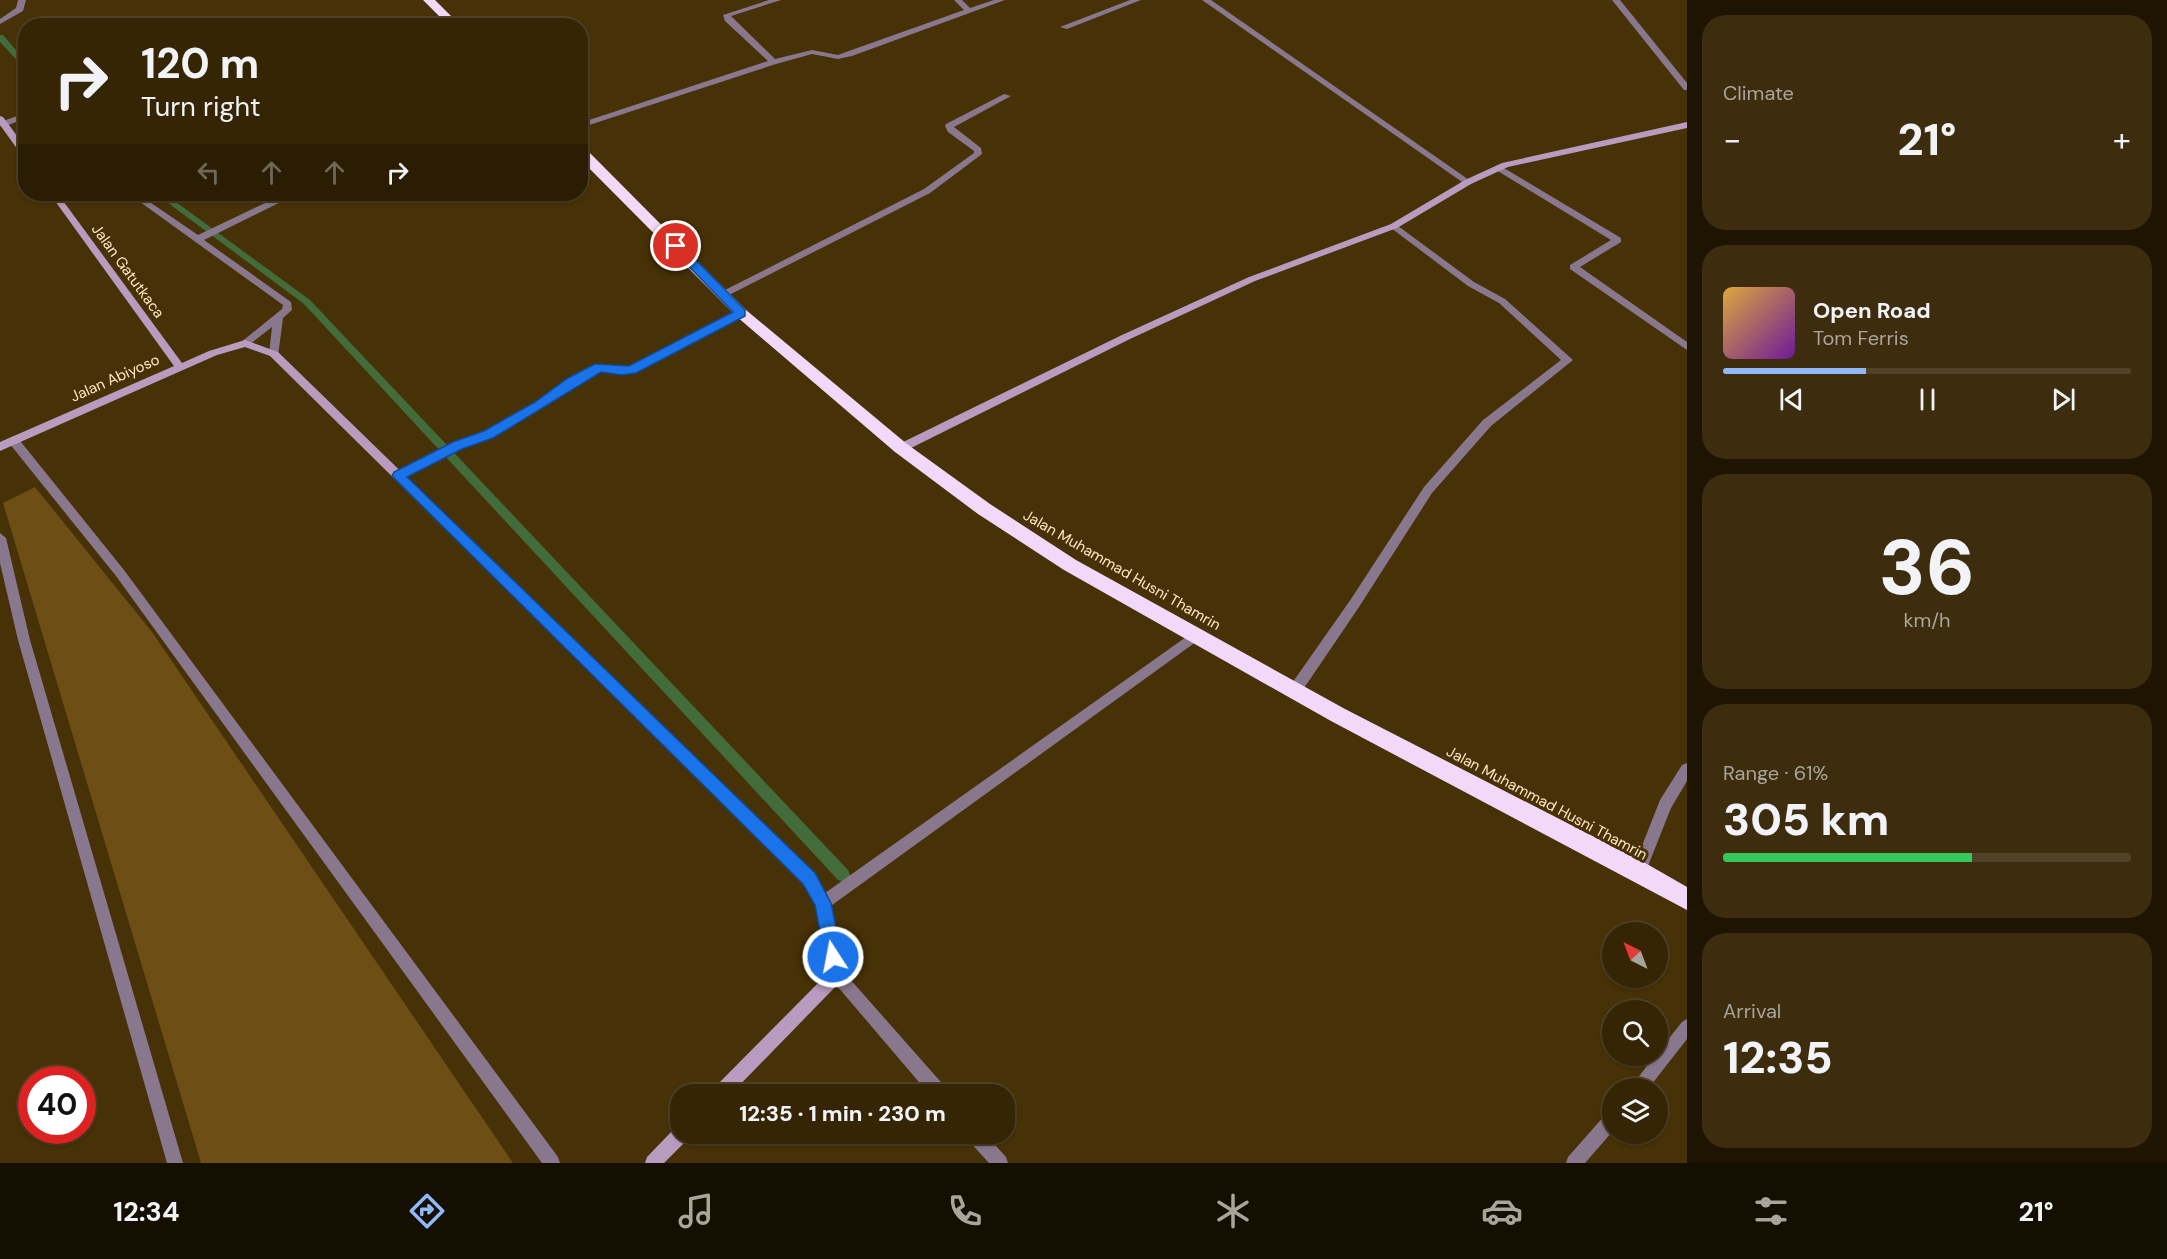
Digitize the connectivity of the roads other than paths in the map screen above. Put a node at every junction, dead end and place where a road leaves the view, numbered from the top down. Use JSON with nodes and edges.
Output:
{"nodes":[{"id":1,"x":22,"y":0,"type":"edge"},
{"id":2,"x":429,"y":0,"type":"edge"},
{"id":3,"x":777,"y":0,"type":"edge"},
{"id":4,"x":958,"y":0,"type":"edge"},
{"id":5,"x":1001,"y":0,"type":"edge"},
{"id":6,"x":1137,"y":0,"type":"edge"},
{"id":7,"x":1206,"y":0,"type":"edge"},
{"id":8,"x":1616,"y":0,"type":"edge"},
{"id":9,"x":969,"y":11,"type":"junction"},
{"id":10,"x":448,"y":18,"type":"edge"},
{"id":11,"x":0,"y":22,"type":"edge"},
{"id":12,"x":1065,"y":27,"type":"dead end"},
{"id":13,"x":773,"y":62,"type":"junction"},
{"id":14,"x":1687,"y":88,"type":"edge"},
{"id":15,"x":1007,"y":96,"type":"dead end"},
{"id":16,"x":18,"y":118,"type":"edge"},
{"id":17,"x":1,"y":122,"type":"edge"},
{"id":18,"x":588,"y":123,"type":"edge"},
{"id":19,"x":1687,"y":126,"type":"edge"},
{"id":20,"x":18,"y":144,"type":"edge"},
{"id":21,"x":588,"y":159,"type":"edge"},
{"id":22,"x":1498,"y":168,"type":"junction"},
{"id":23,"x":1468,"y":182,"type":"junction"},
{"id":24,"x":59,"y":201,"type":"edge"},
{"id":25,"x":144,"y":201,"type":"edge"},
{"id":26,"x":276,"y":201,"type":"edge"},
{"id":27,"x":1394,"y":226,"type":"junction"},
{"id":28,"x":202,"y":236,"type":"junction"},
{"id":29,"x":724,"y":294,"type":"junction"},
{"id":30,"x":741,"y":313,"type":"junction"},
{"id":31,"x":278,"y":317,"type":"junction"},
{"id":32,"x":245,"y":344,"type":"junction"},
{"id":33,"x":1687,"y":347,"type":"edge"},
{"id":34,"x":274,"y":354,"type":"junction"},
{"id":35,"x":179,"y":366,"type":"junction"},
{"id":36,"x":13,"y":440,"type":"junction"},
{"id":37,"x":0,"y":447,"type":"edge"},
{"id":38,"x":901,"y":448,"type":"junction"},
{"id":39,"x":398,"y":476,"type":"junction"},
{"id":40,"x":0,"y":538,"type":"edge"},
{"id":41,"x":1196,"y":635,"type":"junction"},
{"id":42,"x":1295,"y":690,"type":"junction"},
{"id":43,"x":1687,"y":770,"type":"edge"},
{"id":44,"x":1639,"y":871,"type":"junction"},
{"id":45,"x":1687,"y":899,"type":"edge"},
{"id":46,"x":823,"y":903,"type":"junction"},
{"id":47,"x":837,"y":975,"type":"junction"},
{"id":48,"x":1687,"y":1027,"type":"edge"},
{"id":49,"x":1647,"y":1078,"type":"edge"},
{"id":50,"x":730,"y":1084,"type":"edge"},
{"id":51,"x":931,"y":1084,"type":"edge"},
{"id":52,"x":1602,"y":1131,"type":"edge"},
{"id":53,"x":671,"y":1144,"type":"edge"},
{"id":54,"x":983,"y":1144,"type":"edge"},
{"id":55,"x":175,"y":1163,"type":"edge"},
{"id":56,"x":552,"y":1163,"type":"edge"},
{"id":57,"x":653,"y":1163,"type":"edge"},
{"id":58,"x":1000,"y":1163,"type":"edge"},
{"id":59,"x":1574,"y":1163,"type":"edge"}],
"edges":[{"from":1,"to":11,"type":"street"},
{"from":2,"to":10,"type":"highway"},
{"from":3,"to":13,"type":"street"},
{"from":4,"to":9,"type":"street"},
{"from":5,"to":9,"type":"street"},
{"from":6,"to":12,"type":"street"},
{"from":7,"to":23,"type":"street"},
{"from":8,"to":14,"type":"street"},
{"from":9,"to":13,"type":"street"},
{"from":13,"to":18,"type":"street"},
{"from":15,"to":29,"type":"street"},
{"from":16,"to":17,"type":"street"},
{"from":17,"to":20,"type":"street"},
{"from":19,"to":22,"type":"street"},
{"from":21,"to":29,"type":"highway","name":"Jalan Muhammad Husni Thamrin"},
{"from":22,"to":23,"type":"street"},
{"from":22,"to":33,"type":"street"},
{"from":23,"to":27,"type":"street"},
{"from":24,"to":35,"type":"street","name":"Jalan Gatutkaca"},
{"from":25,"to":28,"type":"street"},
{"from":26,"to":28,"type":"street"},
{"from":27,"to":38,"type":"street"},
{"from":27,"to":42,"type":"street"},
{"from":28,"to":31,"type":"street"},
{"from":29,"to":30,"type":"highway","name":"Jalan Muhammad Husni Thamrin"},
{"from":30,"to":38,"type":"highway","name":"Jalan Muhammad Husni Thamrin"},
{"from":30,"to":39,"type":"street"},
{"from":31,"to":32,"type":"street"},
{"from":31,"to":34,"type":"street"},
{"from":32,"to":34,"type":"street"},
{"from":32,"to":35,"type":"street","name":"Jalan Abiyoso"},
{"from":34,"to":39,"type":"street"},
{"from":35,"to":36,"type":"street","name":"Jalan Abiyoso"},
{"from":36,"to":37,"type":"street","name":"Jalan Abiyoso"},
{"from":36,"to":56,"type":"street"},
{"from":38,"to":41,"type":"highway","name":"Jalan Muhammad Husni Thamrin"},
{"from":39,"to":46,"type":"street"},
{"from":40,"to":55,"type":"street"},
{"from":41,"to":42,"type":"highway","name":"Jalan Muhammad Husni Thamrin"},
{"from":41,"to":46,"type":"street"},
{"from":42,"to":44,"type":"highway","name":"Jalan Muhammad Husni Thamrin"},
{"from":43,"to":44,"type":"street"},
{"from":44,"to":45,"type":"highway","name":"Jalan Muhammad Husni Thamrin"},
{"from":46,"to":47,"type":"street"},
{"from":47,"to":50,"type":"street"},
{"from":47,"to":51,"type":"street"},
{"from":48,"to":49,"type":"street"},
{"from":52,"to":59,"type":"street"},
{"from":53,"to":57,"type":"street"},
{"from":54,"to":58,"type":"street"}]}
